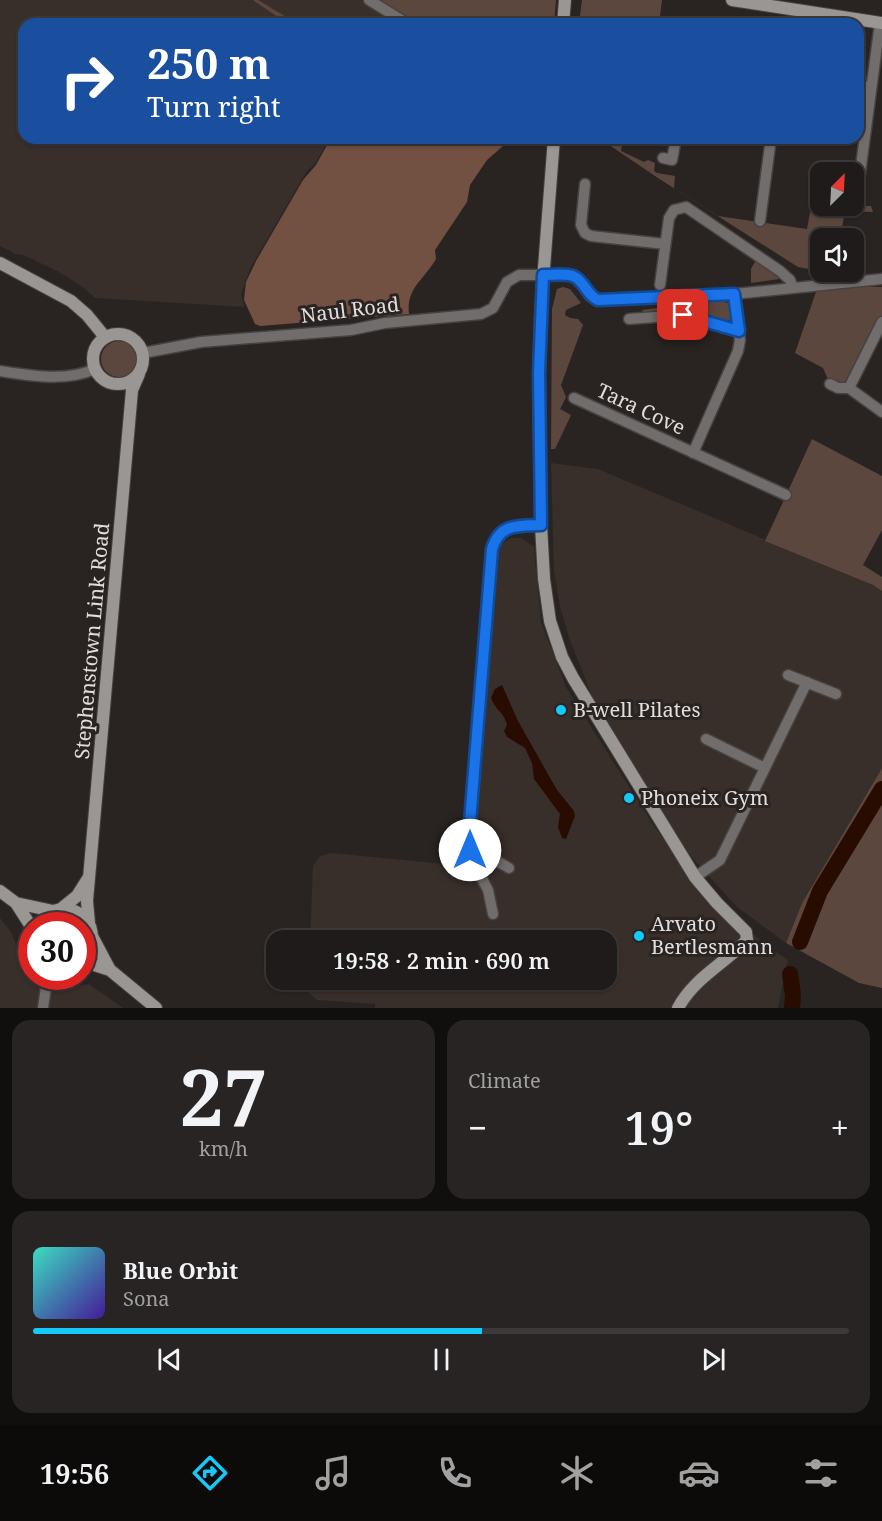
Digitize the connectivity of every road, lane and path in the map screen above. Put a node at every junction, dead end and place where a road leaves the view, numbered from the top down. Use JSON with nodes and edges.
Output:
{"nodes":[{"id":1,"x":369,"y":0,"type":"edge"},
{"id":2,"x":565,"y":0,"type":"edge"},
{"id":3,"x":732,"y":0,"type":"edge"},
{"id":4,"x":398,"y":18,"type":"edge"},
{"id":5,"x":564,"y":18,"type":"edge"},
{"id":6,"x":849,"y":18,"type":"edge"},
{"id":7,"x":864,"y":20,"type":"edge"},
{"id":8,"x":881,"y":23,"type":"edge"},
{"id":9,"x":864,"y":86,"type":"edge"},
{"id":10,"x":871,"y":87,"type":"junction"},
{"id":11,"x":864,"y":142,"type":"edge"},
{"id":12,"x":554,"y":144,"type":"edge"},
{"id":13,"x":675,"y":144,"type":"edge"},
{"id":14,"x":771,"y":144,"type":"edge"},
{"id":15,"x":864,"y":144,"type":"edge"},
{"id":16,"x":663,"y":158,"type":"dead end"},
{"id":17,"x":861,"y":162,"type":"edge"},
{"id":18,"x":571,"y":191,"type":"dead end"},
{"id":19,"x":760,"y":221,"type":"dead end"},
{"id":20,"x":664,"y":244,"type":"junction"},
{"id":21,"x":0,"y":263,"type":"edge"},
{"id":22,"x":543,"y":275,"type":"junction"},
{"id":23,"x":882,"y":279,"type":"edge"},
{"id":24,"x":660,"y":285,"type":"dead end"},
{"id":25,"x":793,"y":288,"type":"junction"},
{"id":26,"x":734,"y":294,"type":"junction"},
{"id":27,"x":629,"y":320,"type":"dead end"},
{"id":28,"x":882,"y":322,"type":"edge"},
{"id":29,"x":739,"y":331,"type":"junction"},
{"id":30,"x":105,"y":337,"type":"junction"},
{"id":31,"x":143,"y":353,"type":"junction"},
{"id":32,"x":95,"y":369,"type":"junction"},
{"id":33,"x":0,"y":371,"type":"edge"},
{"id":34,"x":139,"y":374,"type":"junction"},
{"id":35,"x":114,"y":384,"type":"junction"},
{"id":36,"x":830,"y":384,"type":"dead end"},
{"id":37,"x":849,"y":388,"type":"junction"},
{"id":38,"x":574,"y":398,"type":"dead end"},
{"id":39,"x":131,"y":412,"type":"junction"},
{"id":40,"x":882,"y":412,"type":"edge"},
{"id":41,"x":693,"y":453,"type":"junction"},
{"id":42,"x":786,"y":495,"type":"dead end"},
{"id":43,"x":541,"y":525,"type":"junction"},
{"id":44,"x":788,"y":675,"type":"dead end"},
{"id":45,"x":807,"y":682,"type":"junction"},
{"id":46,"x":836,"y":694,"type":"dead end"},
{"id":47,"x":706,"y":739,"type":"dead end"},
{"id":48,"x":765,"y":768,"type":"junction"},
{"id":49,"x":469,"y":834,"type":"junction"},
{"id":50,"x":509,"y":868,"type":"dead end"},
{"id":51,"x":91,"y":873,"type":"junction"},
{"id":52,"x":695,"y":877,"type":"junction"},
{"id":53,"x":0,"y":891,"type":"edge"},
{"id":54,"x":16,"y":903,"type":"junction"},
{"id":55,"x":57,"y":910,"type":"junction"},
{"id":56,"x":22,"y":912,"type":"edge"},
{"id":57,"x":53,"y":912,"type":"edge"},
{"id":58,"x":77,"y":912,"type":"edge"},
{"id":59,"x":88,"y":912,"type":"edge"},
{"id":60,"x":493,"y":914,"type":"dead end"},
{"id":61,"x":96,"y":944,"type":"edge"},
{"id":62,"x":96,"y":964,"type":"edge"},
{"id":63,"x":110,"y":970,"type":"junction"},
{"id":64,"x":44,"y":990,"type":"edge"},
{"id":65,"x":43,"y":1008,"type":"edge"},
{"id":66,"x":156,"y":1008,"type":"edge"},
{"id":67,"x":678,"y":1008,"type":"edge"}],
"edges":[{"from":1,"to":4,"type":"street"},
{"from":2,"to":5,"type":"street"},
{"from":3,"to":6,"type":"street"},
{"from":7,"to":8,"type":"street"},
{"from":8,"to":10,"type":"street"},
{"from":9,"to":10,"type":"street"},
{"from":10,"to":11,"type":"street"},
{"from":12,"to":22,"type":"street"},
{"from":13,"to":16,"type":"street"},
{"from":14,"to":19,"type":"street"},
{"from":15,"to":17,"type":"street"},
{"from":18,"to":20,"type":"street"},
{"from":20,"to":24,"type":"street"},
{"from":20,"to":25,"type":"street"},
{"from":21,"to":30,"type":"street"},
{"from":22,"to":26,"type":"street"},
{"from":22,"to":31,"type":"street","name":"Naul Road"},
{"from":22,"to":43,"type":"street"},
{"from":23,"to":25,"type":"street"},
{"from":25,"to":26,"type":"street"},
{"from":26,"to":29,"type":"street","name":"Tara Cove"},
{"from":27,"to":29,"type":"street"},
{"from":28,"to":37,"type":"street"},
{"from":29,"to":41,"type":"street","name":"Tara Cove"},
{"from":30,"to":31,"type":"street"},
{"from":30,"to":32,"type":"street"},
{"from":31,"to":34,"type":"street"},
{"from":32,"to":33,"type":"street"},
{"from":32,"to":35,"type":"street"},
{"from":34,"to":35,"type":"street"},
{"from":34,"to":39,"type":"street","name":"Stephenstown Link Road"},
{"from":35,"to":39,"type":"street"},
{"from":36,"to":37,"type":"street"},
{"from":37,"to":40,"type":"street"},
{"from":38,"to":41,"type":"street","name":"Tara Cove"},
{"from":39,"to":51,"type":"street","name":"Stephenstown Link Road"},
{"from":41,"to":42,"type":"street","name":"Tara Cove"},
{"from":43,"to":49,"type":"street"},
{"from":43,"to":52,"type":"street"},
{"from":44,"to":45,"type":"street"},
{"from":45,"to":46,"type":"street"},
{"from":45,"to":48,"type":"street"},
{"from":47,"to":48,"type":"street"},
{"from":48,"to":52,"type":"street"},
{"from":49,"to":50,"type":"street"},
{"from":49,"to":60,"type":"street"},
{"from":51,"to":55,"type":"street","name":"Stephenstown Link Road"},
{"from":51,"to":59,"type":"street","name":"Stephenstown Link Road"},
{"from":52,"to":67,"type":"street"},
{"from":53,"to":54,"type":"street"},
{"from":54,"to":55,"type":"street"},
{"from":54,"to":56,"type":"street"},
{"from":55,"to":57,"type":"street","name":"Stephenstown Link Road"},
{"from":55,"to":58,"type":"street"},
{"from":61,"to":63,"type":"street","name":"Stephenstown Link Road"},
{"from":62,"to":63,"type":"street"},
{"from":63,"to":66,"type":"street"},
{"from":64,"to":65,"type":"street"}]}
